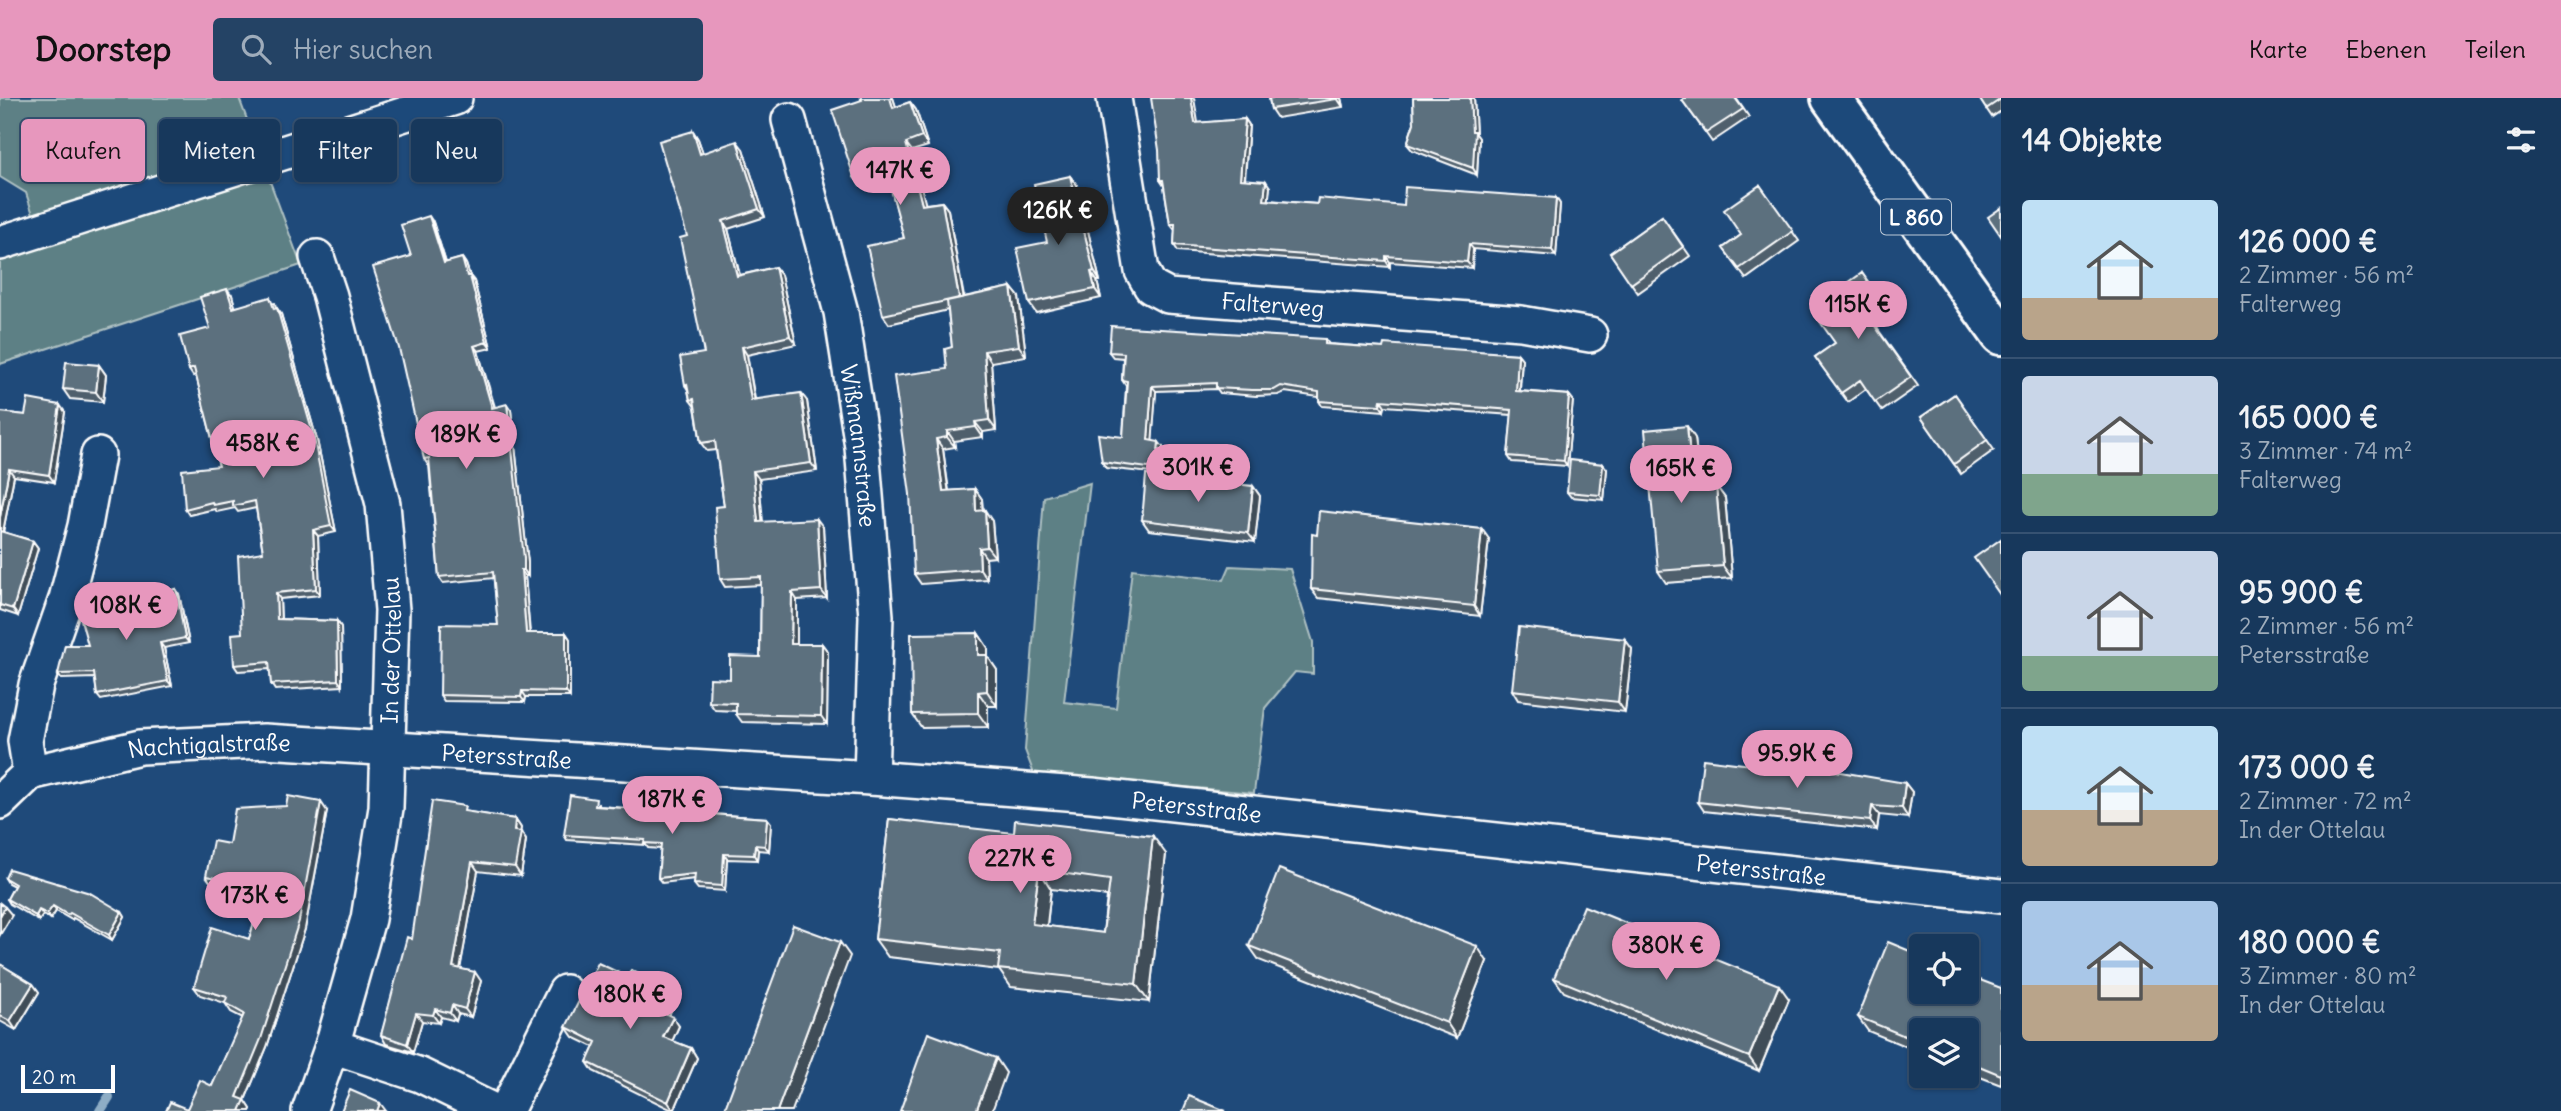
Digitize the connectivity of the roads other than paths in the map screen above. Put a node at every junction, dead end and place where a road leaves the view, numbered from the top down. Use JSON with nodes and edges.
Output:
{"nodes":[{"id":1,"x":455,"y":98,"type":"edge"},
{"id":2,"x":1114,"y":98,"type":"edge"},
{"id":3,"x":1831,"y":98,"type":"edge"},
{"id":4,"x":789,"y":120,"type":"dead end"},
{"id":5,"x":0,"y":243,"type":"edge"},
{"id":6,"x":317,"y":257,"type":"dead end"},
{"id":7,"x":1590,"y":335,"type":"dead end"},
{"id":8,"x":2001,"y":335,"type":"edge"},
{"id":9,"x":98,"y":455,"type":"dead end"},
{"id":10,"x":390,"y":750,"type":"junction"},
{"id":11,"x":30,"y":773,"type":"junction"},
{"id":12,"x":871,"y":778,"type":"junction"},
{"id":13,"x":0,"y":802,"type":"edge"},
{"id":14,"x":2001,"y":896,"type":"edge"},
{"id":15,"x":565,"y":992,"type":"dead end"},
{"id":16,"x":332,"y":1046,"type":"junction"},
{"id":17,"x":309,"y":1111,"type":"edge"},
{"id":18,"x":494,"y":1111,"type":"edge"},
{"id":19,"x":506,"y":1111,"type":"edge"}],
"edges":[{"from":1,"to":5,"type":"street"},
{"from":2,"to":7,"type":"street","name":"Falterweg"},
{"from":3,"to":8,"type":"main road","number":"L 860"},
{"from":4,"to":12,"type":"street","name":"Wißmannstraße"},
{"from":6,"to":10,"type":"street","name":"In der Ottelau"},
{"from":9,"to":11,"type":"street"},
{"from":10,"to":11,"type":"street","name":"Nachtigalstraße"},
{"from":10,"to":12,"type":"street","name":"Petersstraße"},
{"from":10,"to":16,"type":"street","name":"In der Ottelau"},
{"from":11,"to":13,"type":"street"},
{"from":12,"to":14,"type":"street","name":"Petersstraße"},
{"from":15,"to":19,"type":"street"},
{"from":16,"to":17,"type":"street","name":"In der Ottelau"},
{"from":16,"to":18,"type":"street"}]}
